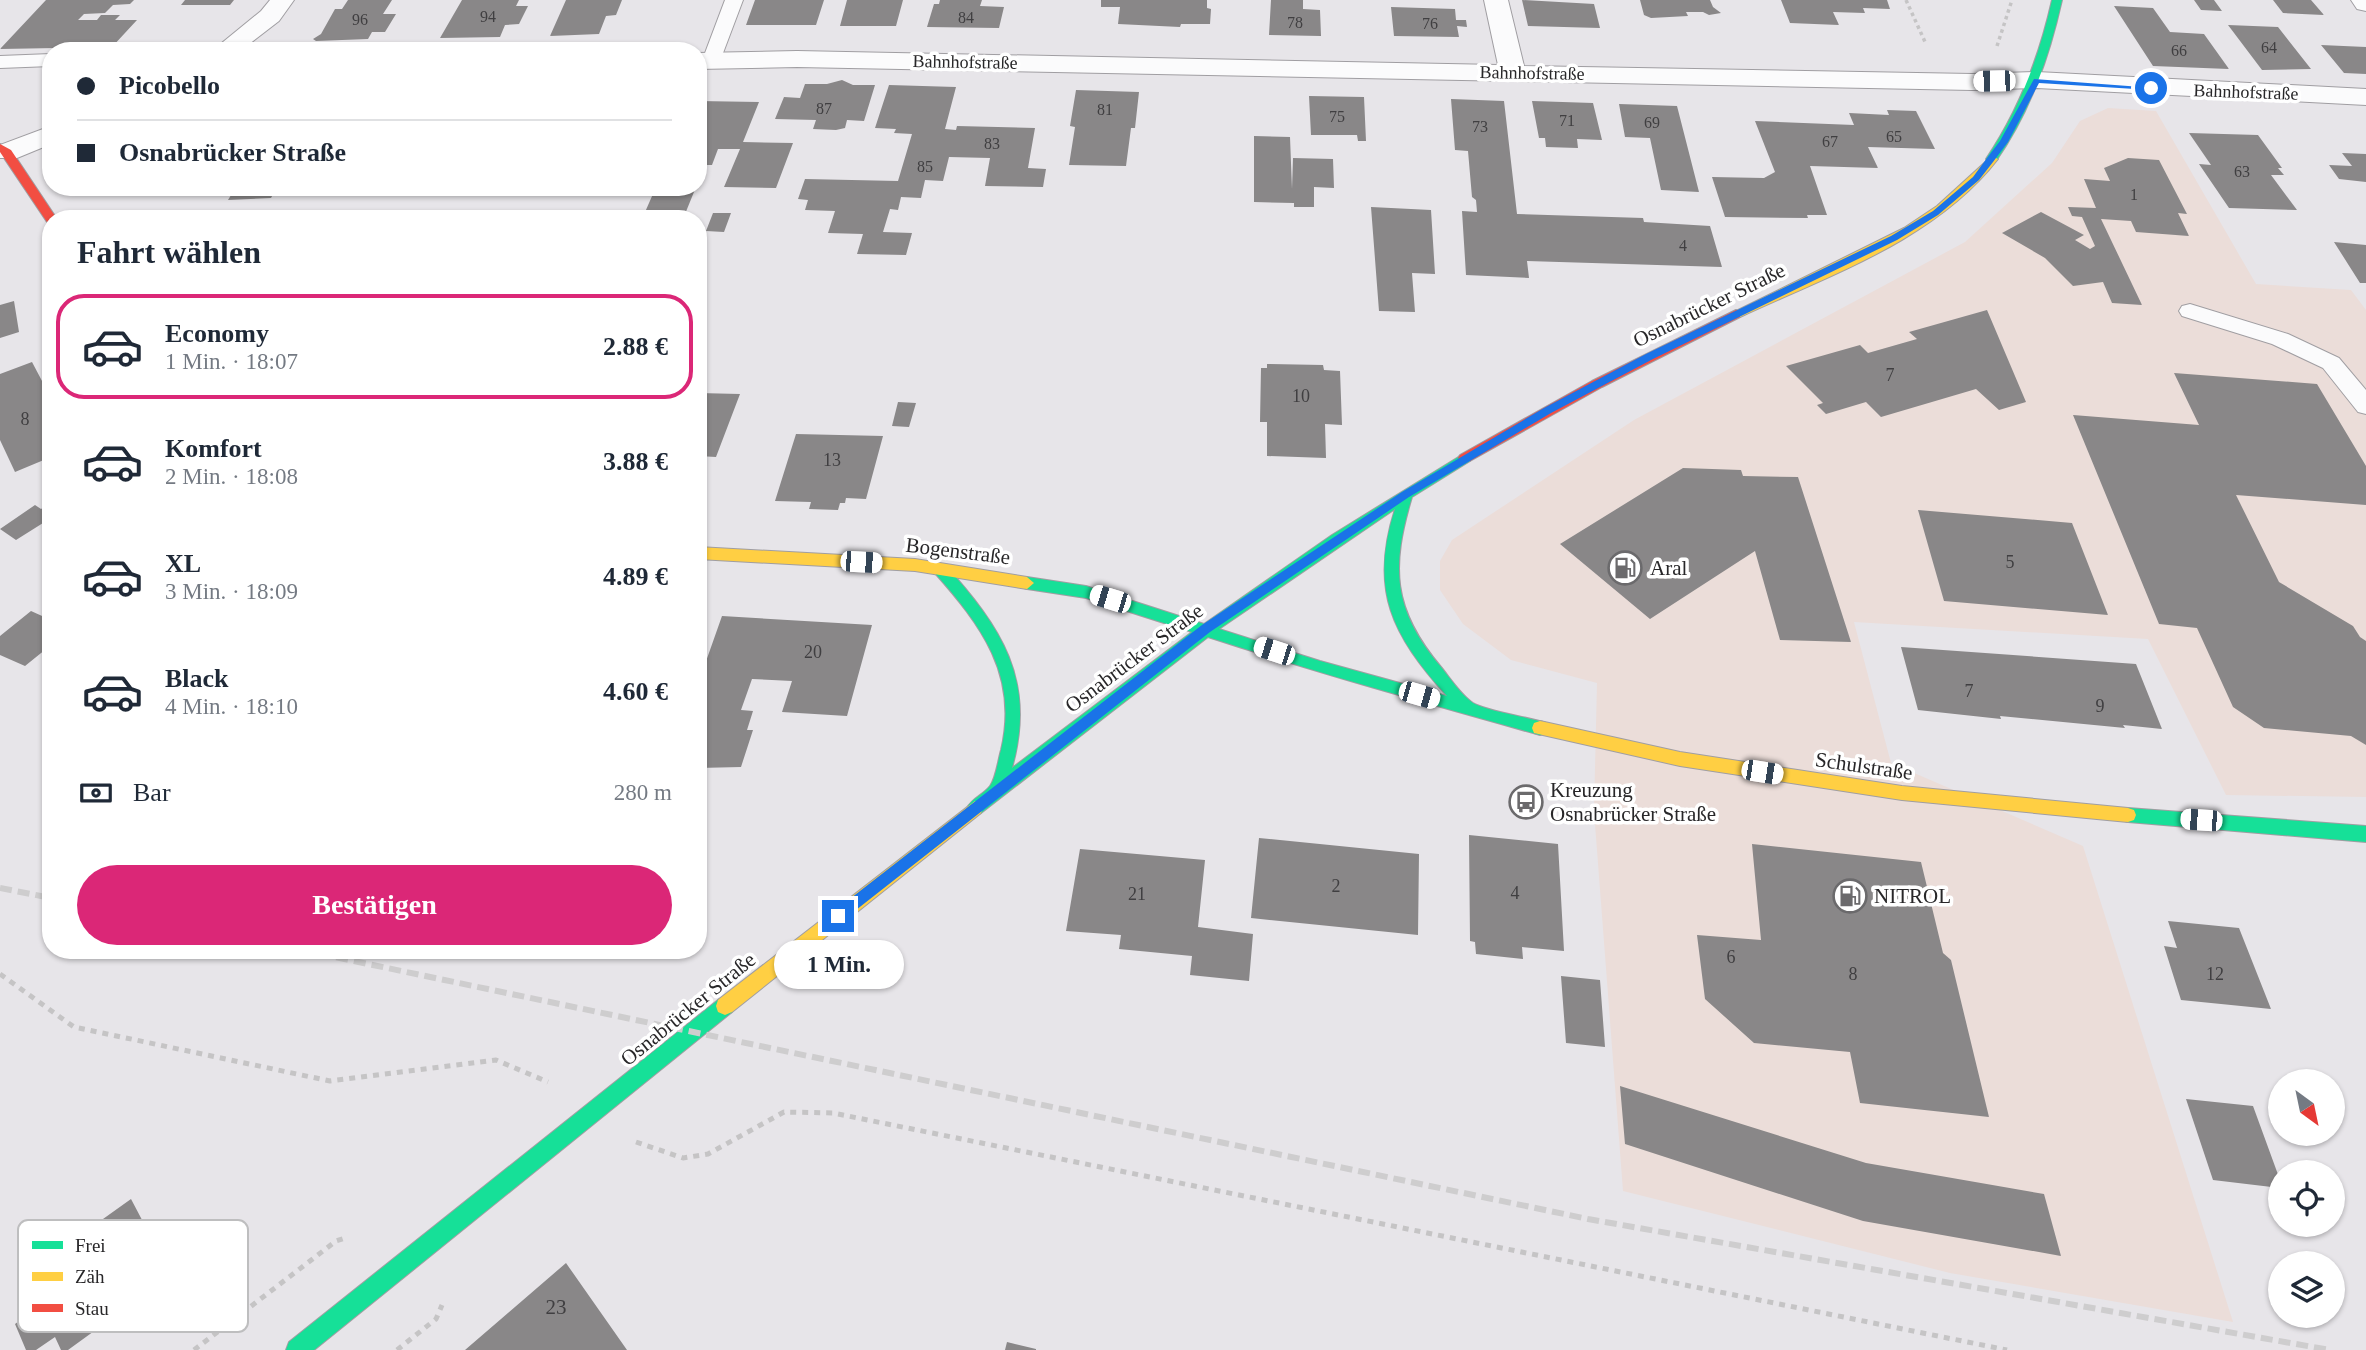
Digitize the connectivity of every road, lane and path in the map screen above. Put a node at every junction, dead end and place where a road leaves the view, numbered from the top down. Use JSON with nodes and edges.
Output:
{"nodes":[{"id":1,"x":282,"y":0,"type":"edge"},
{"id":2,"x":734,"y":0,"type":"edge"},
{"id":3,"x":1496,"y":0,"type":"edge"},
{"id":4,"x":2057,"y":0,"type":"edge"},
{"id":5,"x":236,"y":42,"type":"edge"},
{"id":6,"x":707,"y":57,"type":"edge"},
{"id":7,"x":42,"y":60,"type":"edge"},
{"id":8,"x":707,"y":61,"type":"edge"},
{"id":9,"x":0,"y":62,"type":"edge"},
{"id":10,"x":1513,"y":73,"type":"junction"},
{"id":11,"x":2037,"y":80,"type":"junction"},
{"id":12,"x":2366,"y":97,"type":"edge"},
{"id":13,"x":42,"y":137,"type":"edge"},
{"id":14,"x":4,"y":150,"type":"edge"},
{"id":15,"x":45,"y":210,"type":"edge"},
{"id":16,"x":2190,"y":311,"type":"dead end"},
{"id":17,"x":2366,"y":406,"type":"edge"},
{"id":18,"x":1406,"y":495,"type":"junction"},
{"id":19,"x":707,"y":554,"type":"edge"},
{"id":20,"x":939,"y":568,"type":"junction"},
{"id":21,"x":1206,"y":628,"type":"junction"},
{"id":22,"x":1469,"y":709,"type":"junction"},
{"id":23,"x":998,"y":789,"type":"junction"},
{"id":24,"x":2366,"y":834,"type":"edge"},
{"id":25,"x":0,"y":974,"type":"edge"},
{"id":26,"x":592,"y":1113,"type":"junction"},
{"id":27,"x":336,"y":1241,"type":"dead end"},
{"id":28,"x":248,"y":1309,"type":"edge"},
{"id":29,"x":436,"y":1320,"type":"dead end"},
{"id":30,"x":217,"y":1332,"type":"edge"},
{"id":31,"x":194,"y":1350,"type":"edge"},
{"id":32,"x":297,"y":1350,"type":"edge"},
{"id":33,"x":397,"y":1350,"type":"edge"},
{"id":34,"x":2007,"y":1350,"type":"edge"}],
"edges":[{"from":1,"to":5,"type":"street"},
{"from":2,"to":6,"type":"lane"},
{"from":3,"to":10,"type":"street"},
{"from":4,"to":11,"type":"main road","name":"Osnabrücker Straße"},
{"from":7,"to":9,"type":"lane"},
{"from":8,"to":10,"type":"street","name":"Bahnhofstraße"},
{"from":10,"to":11,"type":"street","name":"Bahnhofstraße"},
{"from":11,"to":12,"type":"street","name":"Bahnhofstraße"},
{"from":11,"to":18,"type":"main road","name":"Osnabrücker Straße"},
{"from":13,"to":14,"type":"street"},
{"from":14,"to":15,"type":"main road"},
{"from":16,"to":17,"type":"lane"},
{"from":18,"to":21,"type":"main road","name":"Osnabrücker Straße"},
{"from":18,"to":22,"type":"main road"},
{"from":19,"to":20,"type":"main road","name":"Bogenstraße"},
{"from":20,"to":21,"type":"main road","name":"Bogenstraße"},
{"from":20,"to":23,"type":"main road"},
{"from":21,"to":22,"type":"main road","name":"Schulstraße"},
{"from":21,"to":23,"type":"main road","name":"Osnabrücker Straße"},
{"from":22,"to":24,"type":"main road","name":"Schulstraße"},
{"from":23,"to":26,"type":"main road","name":"Osnabrücker Straße"},
{"from":25,"to":26,"type":"path"},
{"from":26,"to":32,"type":"main road","name":"Osnabrücker Straße"},
{"from":26,"to":34,"type":"path"},
{"from":27,"to":28,"type":"path"},
{"from":29,"to":33,"type":"path"},
{"from":30,"to":31,"type":"path"}]}
